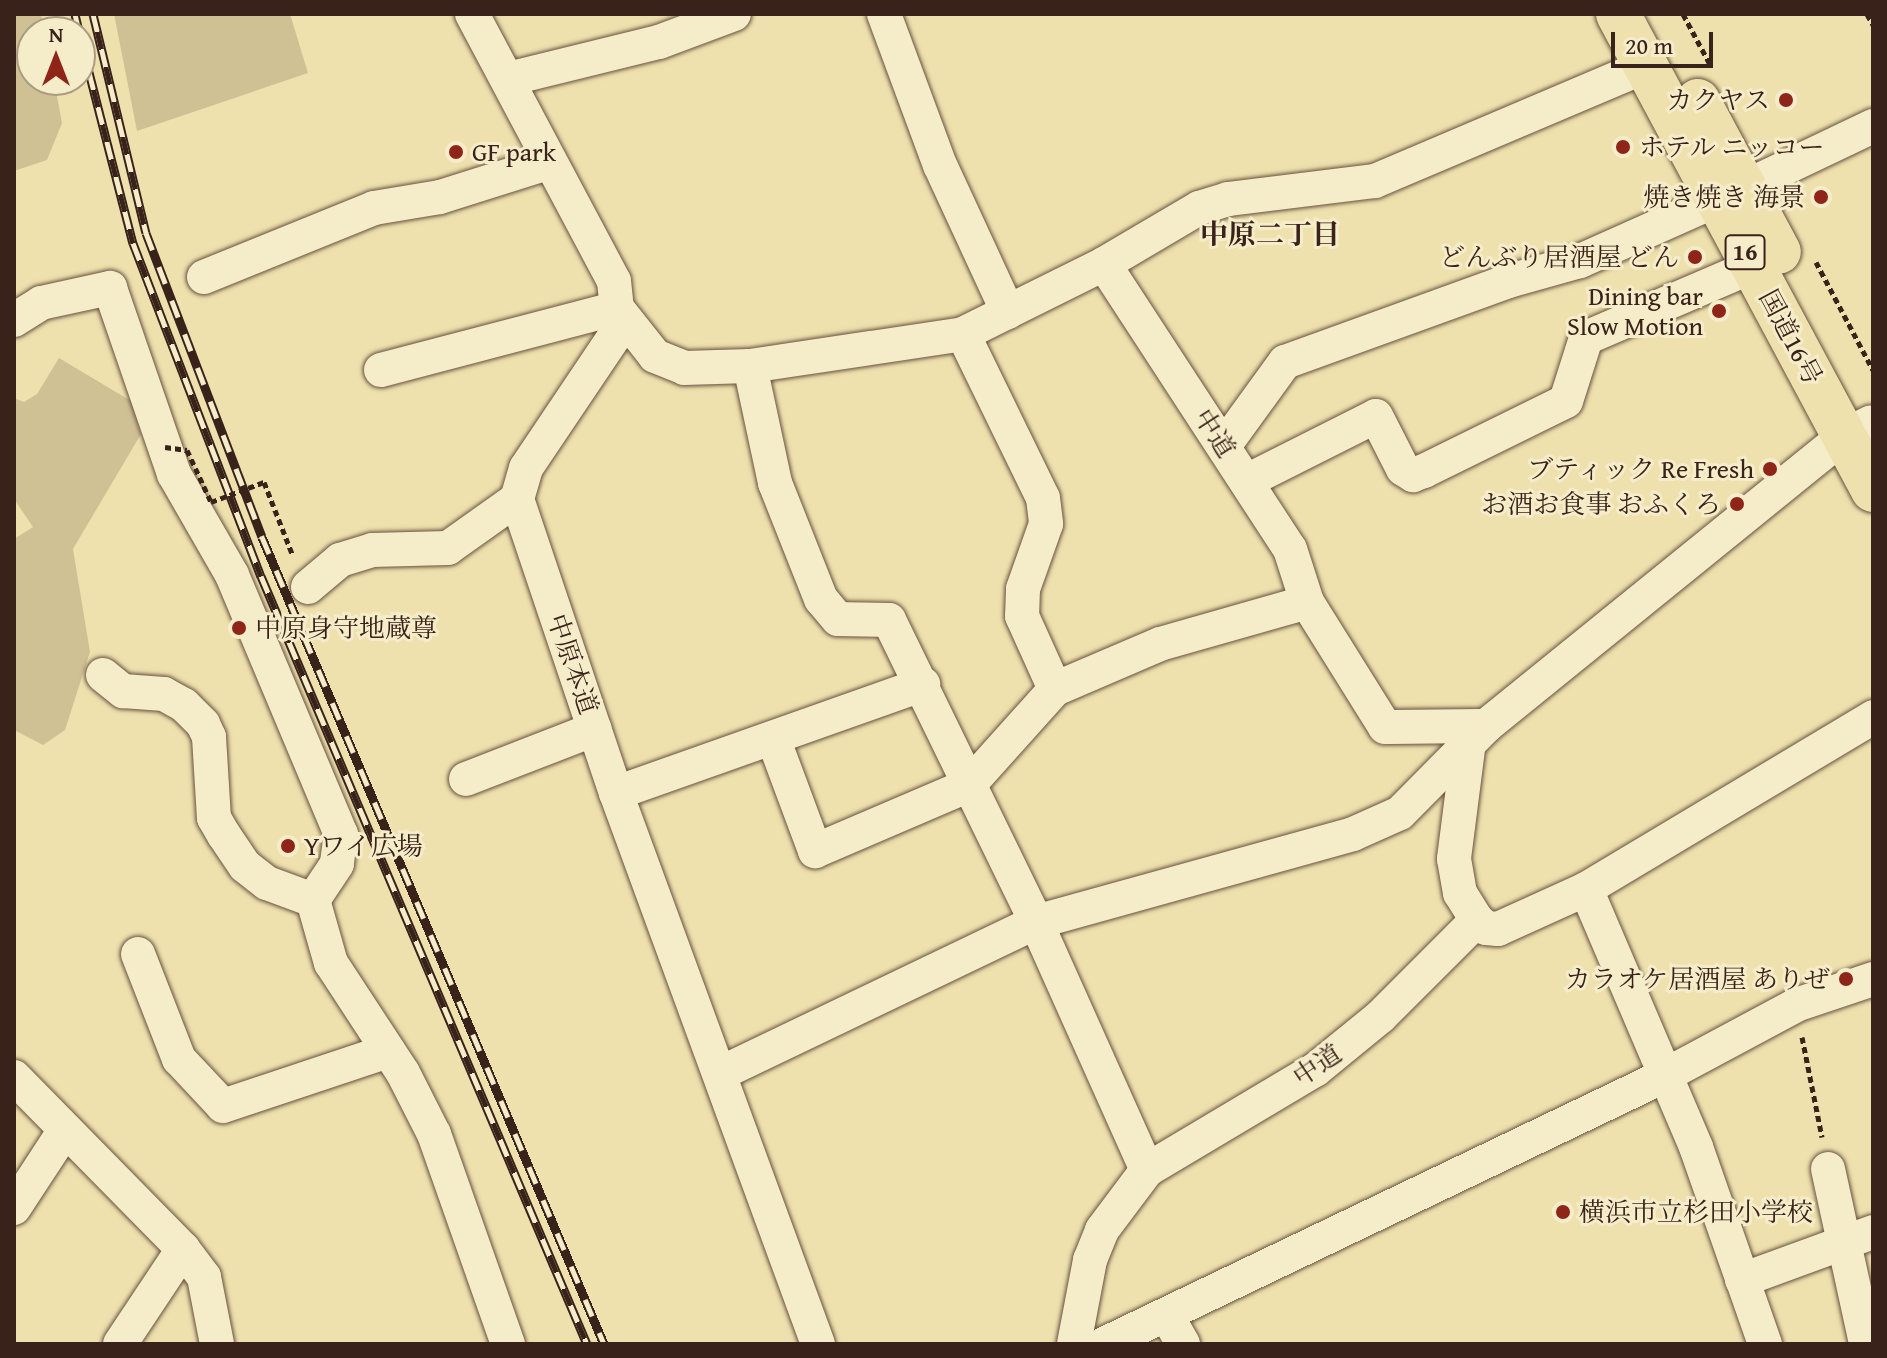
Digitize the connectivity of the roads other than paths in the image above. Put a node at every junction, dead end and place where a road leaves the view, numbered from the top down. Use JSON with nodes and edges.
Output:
{"nodes":[{"id":1,"x":472,"y":14,"type":"edge"},
{"id":2,"x":734,"y":14,"type":"edge"},
{"id":3,"x":884,"y":14,"type":"edge"},
{"id":4,"x":1618,"y":14,"type":"edge"},
{"id":5,"x":1652,"y":14,"type":"edge"},
{"id":6,"x":1646,"y":66,"type":"junction"},
{"id":7,"x":508,"y":79,"type":"junction"},
{"id":8,"x":1873,"y":126,"type":"edge"},
{"id":9,"x":548,"y":163,"type":"junction"},
{"id":10,"x":1731,"y":194,"type":"junction"},
{"id":11,"x":1104,"y":264,"type":"junction"},
{"id":12,"x":1753,"y":266,"type":"junction"},
{"id":13,"x":204,"y":277,"type":"dead end"},
{"id":14,"x":617,"y":308,"type":"junction"},
{"id":15,"x":1008,"y":312,"type":"junction"},
{"id":16,"x":14,"y":320,"type":"edge"},
{"id":17,"x":963,"y":334,"type":"junction"},
{"id":18,"x":750,"y":366,"type":"junction"},
{"id":19,"x":381,"y":370,"type":"dead end"},
{"id":20,"x":1862,"y":428,"type":"edge"},
{"id":21,"x":1224,"y":446,"type":"junction"},
{"id":22,"x":1247,"y":481,"type":"junction"},
{"id":23,"x":1873,"y":490,"type":"edge"},
{"id":24,"x":517,"y":499,"type":"junction"},
{"id":25,"x":308,"y":587,"type":"dead end"},
{"id":26,"x":1307,"y":602,"type":"junction"},
{"id":27,"x":103,"y":675,"type":"dead end"},
{"id":28,"x":923,"y":684,"type":"junction"},
{"id":29,"x":1055,"y":689,"type":"junction"},
{"id":30,"x":1873,"y":717,"type":"edge"},
{"id":31,"x":595,"y":729,"type":"junction"},
{"id":32,"x":773,"y":738,"type":"junction"},
{"id":33,"x":1477,"y":738,"type":"junction"},
{"id":34,"x":466,"y":779,"type":"dead end"},
{"id":35,"x":969,"y":785,"type":"junction"},
{"id":36,"x":616,"y":793,"type":"junction"},
{"id":37,"x":1586,"y":889,"type":"junction"},
{"id":38,"x":313,"y":900,"type":"junction"},
{"id":39,"x":1477,"y":920,"type":"junction"},
{"id":40,"x":1036,"y":922,"type":"junction"},
{"id":41,"x":138,"y":954,"type":"dead end"},
{"id":42,"x":1873,"y":979,"type":"edge"},
{"id":43,"x":388,"y":1051,"type":"junction"},
{"id":44,"x":721,"y":1073,"type":"junction"},
{"id":45,"x":14,"y":1077,"type":"edge"},
{"id":46,"x":1662,"y":1077,"type":"junction"},
{"id":47,"x":65,"y":1130,"type":"junction"},
{"id":48,"x":1828,"y":1169,"type":"road end"},
{"id":49,"x":1147,"y":1170,"type":"junction"},
{"id":50,"x":14,"y":1208,"type":"edge"},
{"id":51,"x":1859,"y":1237,"type":"edge"},
{"id":52,"x":183,"y":1249,"type":"junction"},
{"id":53,"x":1742,"y":1280,"type":"junction"},
{"id":54,"x":1175,"y":1330,"type":"edge"},
{"id":55,"x":120,"y":1344,"type":"edge"},
{"id":56,"x":217,"y":1344,"type":"edge"},
{"id":57,"x":508,"y":1344,"type":"edge"},
{"id":58,"x":818,"y":1344,"type":"edge"},
{"id":59,"x":1074,"y":1344,"type":"edge"},
{"id":60,"x":1104,"y":1344,"type":"edge"},
{"id":61,"x":1765,"y":1344,"type":"edge"},
{"id":62,"x":1866,"y":1344,"type":"edge"}],
"edges":[{"from":1,"to":7,"type":"street"},
{"from":2,"to":7,"type":"street"},
{"from":3,"to":15,"type":"street"},
{"from":4,"to":6,"type":"highway","name":"国道16号","number":"16"},
{"from":5,"to":10,"type":"highway","name":"国道16号","number":"16"},
{"from":6,"to":10,"type":"highway","name":"国道16号","number":"16"},
{"from":6,"to":11,"type":"street"},
{"from":7,"to":9,"type":"street"},
{"from":8,"to":10,"type":"street"},
{"from":9,"to":13,"type":"street"},
{"from":9,"to":14,"type":"street"},
{"from":10,"to":12,"type":"highway","name":"国道16号","number":"16"},
{"from":10,"to":20,"type":"highway","name":"国道16号","number":"16"},
{"from":10,"to":21,"type":"street"},
{"from":11,"to":15,"type":"street"},
{"from":11,"to":21,"type":"street","name":"中道"},
{"from":12,"to":20,"type":"highway","name":"国道16号","number":"16"},
{"from":12,"to":22,"type":"street"},
{"from":14,"to":18,"type":"street"},
{"from":14,"to":19,"type":"street"},
{"from":14,"to":24,"type":"street"},
{"from":15,"to":17,"type":"street"},
{"from":16,"to":38,"type":"street"},
{"from":17,"to":18,"type":"street"},
{"from":17,"to":29,"type":"street"},
{"from":18,"to":28,"type":"street"},
{"from":20,"to":23,"type":"highway","name":"国道16号","number":"16"},
{"from":20,"to":33,"type":"street"},
{"from":21,"to":22,"type":"street","name":"中道"},
{"from":22,"to":26,"type":"street","name":"中道"},
{"from":24,"to":25,"type":"street"},
{"from":24,"to":31,"type":"street","name":"中原本道"},
{"from":26,"to":29,"type":"street"},
{"from":26,"to":33,"type":"street","name":"中道"},
{"from":27,"to":38,"type":"street"},
{"from":28,"to":32,"type":"street"},
{"from":28,"to":35,"type":"street"},
{"from":29,"to":35,"type":"street"},
{"from":30,"to":37,"type":"street"},
{"from":31,"to":34,"type":"street"},
{"from":31,"to":36,"type":"street","name":"中原本道"},
{"from":32,"to":35,"type":"street"},
{"from":32,"to":36,"type":"street"},
{"from":33,"to":39,"type":"street"},
{"from":33,"to":40,"type":"street"},
{"from":35,"to":40,"type":"street"},
{"from":36,"to":44,"type":"street","name":"中原本道"},
{"from":37,"to":39,"type":"street"},
{"from":37,"to":46,"type":"street"},
{"from":38,"to":43,"type":"street"},
{"from":39,"to":49,"type":"street","name":"中道"},
{"from":40,"to":44,"type":"street"},
{"from":40,"to":49,"type":"street"},
{"from":41,"to":43,"type":"street"},
{"from":42,"to":46,"type":"street"},
{"from":43,"to":57,"type":"street"},
{"from":44,"to":58,"type":"street","name":"中原本道"},
{"from":45,"to":47,"type":"street"},
{"from":46,"to":53,"type":"street"},
{"from":46,"to":54,"type":"street"},
{"from":47,"to":50,"type":"street"},
{"from":47,"to":52,"type":"street"},
{"from":48,"to":51,"type":"street"},
{"from":49,"to":59,"type":"street","name":"中道"},
{"from":51,"to":53,"type":"street"},
{"from":51,"to":62,"type":"street"},
{"from":52,"to":55,"type":"street"},
{"from":52,"to":56,"type":"street"},
{"from":53,"to":61,"type":"street"},
{"from":54,"to":60,"type":"street"}]}
